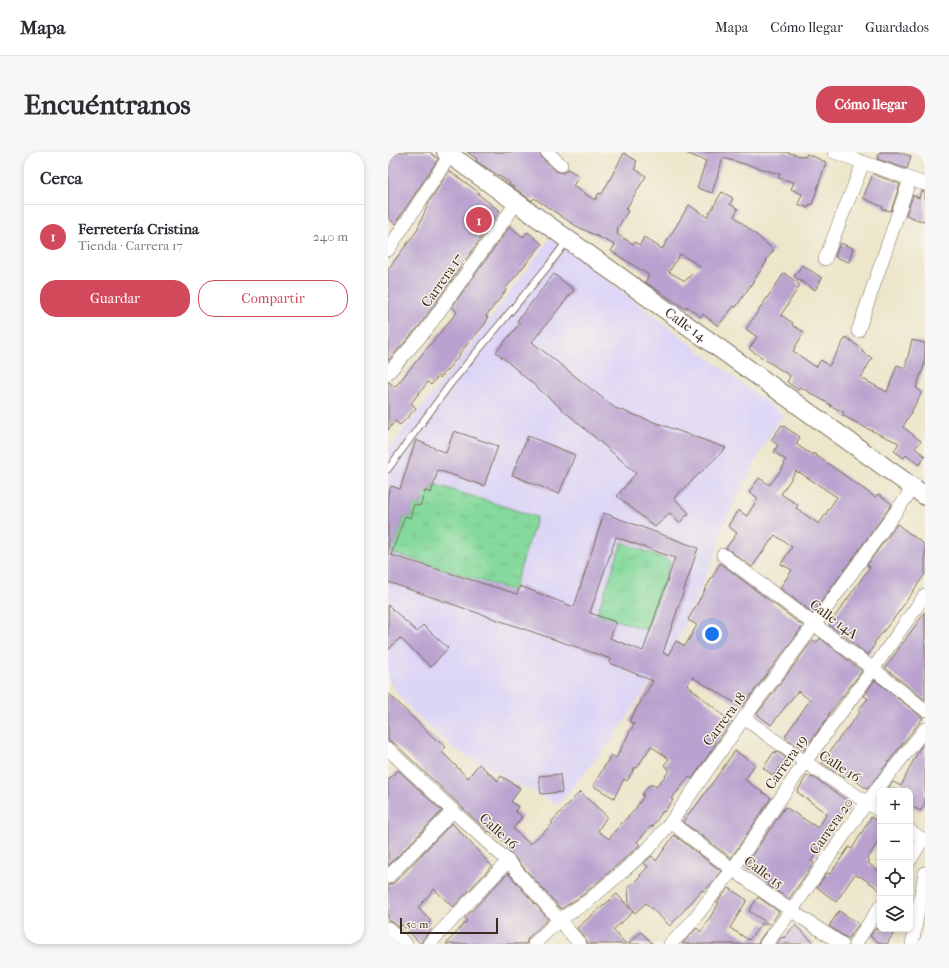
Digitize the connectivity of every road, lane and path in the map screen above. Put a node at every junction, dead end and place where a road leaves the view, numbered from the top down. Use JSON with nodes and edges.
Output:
{"nodes":[{"id":1,"x":548,"y":152,"type":"edge"},
{"id":2,"x":834,"y":152,"type":"edge"},
{"id":3,"x":448,"y":154,"type":"edge"},
{"id":4,"x":863,"y":163,"type":"junction"},
{"id":5,"x":561,"y":165,"type":"dead end"},
{"id":6,"x":910,"y":179,"type":"junction"},
{"id":7,"x":925,"y":184,"type":"edge"},
{"id":8,"x":517,"y":202,"type":"junction"},
{"id":9,"x":568,"y":239,"type":"junction"},
{"id":10,"x":388,"y":250,"type":"edge"},
{"id":11,"x":825,"y":259,"type":"dead end"},
{"id":12,"x":858,"y":331,"type":"dead end"},
{"id":13,"x":388,"y":373,"type":"edge"},
{"id":14,"x":388,"y":469,"type":"edge"},
{"id":15,"x":919,"y":492,"type":"edge"},
{"id":16,"x":723,"y":555,"type":"dead end"},
{"id":17,"x":925,"y":595,"type":"edge"},
{"id":18,"x":814,"y":624,"type":"junction"},
{"id":19,"x":873,"y":669,"type":"junction"},
{"id":20,"x":925,"y":710,"type":"edge"},
{"id":21,"x":744,"y":718,"type":"junction"},
{"id":22,"x":925,"y":729,"type":"edge"},
{"id":23,"x":391,"y":758,"type":"edge"},
{"id":24,"x":805,"y":762,"type":"junction"},
{"id":25,"x":867,"y":802,"type":"junction"},
{"id":26,"x":877,"y":809,"type":"edge"},
{"id":27,"x":453,"y":811,"type":"junction"},
{"id":28,"x":671,"y":822,"type":"junction"},
{"id":29,"x":913,"y":833,"type":"edge"},
{"id":30,"x":924,"y":840,"type":"edge"},
{"id":31,"x":913,"y":856,"type":"edge"},
{"id":32,"x":508,"y":861,"type":"junction"},
{"id":33,"x":733,"y":869,"type":"junction"},
{"id":34,"x":925,"y":873,"type":"edge"},
{"id":35,"x":388,"y":878,"type":"edge"},
{"id":36,"x":791,"y":911,"type":"junction"},
{"id":37,"x":877,"y":911,"type":"edge"},
{"id":38,"x":559,"y":920,"type":"junction"},
{"id":39,"x":388,"y":928,"type":"edge"},
{"id":40,"x":406,"y":944,"type":"edge"},
{"id":41,"x":429,"y":944,"type":"edge"},
{"id":42,"x":534,"y":944,"type":"edge"},
{"id":43,"x":580,"y":944,"type":"edge"},
{"id":44,"x":670,"y":944,"type":"edge"},
{"id":45,"x":766,"y":944,"type":"edge"},
{"id":46,"x":842,"y":944,"type":"edge"},
{"id":47,"x":855,"y":944,"type":"edge"},
{"id":48,"x":912,"y":944,"type":"edge"}],
"edges":[{"from":1,"to":5,"type":"street"},
{"from":2,"to":4,"type":"street"},
{"from":3,"to":8,"type":"street","name":"Calle 14"},
{"from":3,"to":10,"type":"street"},
{"from":4,"to":6,"type":"street"},
{"from":4,"to":11,"type":"street"},
{"from":6,"to":7,"type":"street"},
{"from":6,"to":12,"type":"street"},
{"from":8,"to":9,"type":"street","name":"Calle 14"},
{"from":8,"to":13,"type":"street","name":"Carrera 17"},
{"from":9,"to":14,"type":"lane"},
{"from":9,"to":15,"type":"street","name":"Calle 14"},
{"from":15,"to":18,"type":"street","name":"Carrera 18"},
{"from":16,"to":18,"type":"street","name":"Calle 14A"},
{"from":17,"to":19,"type":"street","name":"Carrera 19"},
{"from":18,"to":19,"type":"street","name":"Calle 14A"},
{"from":18,"to":21,"type":"street","name":"Carrera 18"},
{"from":19,"to":20,"type":"street","name":"Calle 14A"},
{"from":19,"to":24,"type":"street","name":"Carrera 19"},
{"from":21,"to":24,"type":"street","name":"Calle 16"},
{"from":21,"to":28,"type":"street","name":"Carrera 18"},
{"from":22,"to":25,"type":"street","name":"Carrera 20"},
{"from":23,"to":27,"type":"street","name":"Calle 16"},
{"from":24,"to":25,"type":"street","name":"Calle 16"},
{"from":24,"to":33,"type":"street","name":"Carrera 19"},
{"from":25,"to":26,"type":"street","name":"Calle 16"},
{"from":25,"to":36,"type":"street","name":"Carrera 20"},
{"from":27,"to":32,"type":"street","name":"Calle 16"},
{"from":27,"to":35,"type":"street"},
{"from":28,"to":33,"type":"street","name":"Calle 15"},
{"from":28,"to":38,"type":"street","name":"Carrera 18"},
{"from":29,"to":30,"type":"street"},
{"from":30,"to":31,"type":"street"},
{"from":32,"to":38,"type":"street","name":"Calle 16"},
{"from":32,"to":41,"type":"street"},
{"from":33,"to":36,"type":"street","name":"Calle 15"},
{"from":33,"to":44,"type":"street","name":"Carrera 19"},
{"from":34,"to":48,"type":"street"},
{"from":36,"to":45,"type":"street","name":"Carrera 20"},
{"from":36,"to":46,"type":"street","name":"Calle 15"},
{"from":37,"to":47,"type":"street"},
{"from":38,"to":42,"type":"street","name":"Carrera 18"},
{"from":38,"to":43,"type":"street","name":"Calle 16"},
{"from":39,"to":40,"type":"street"}]}
